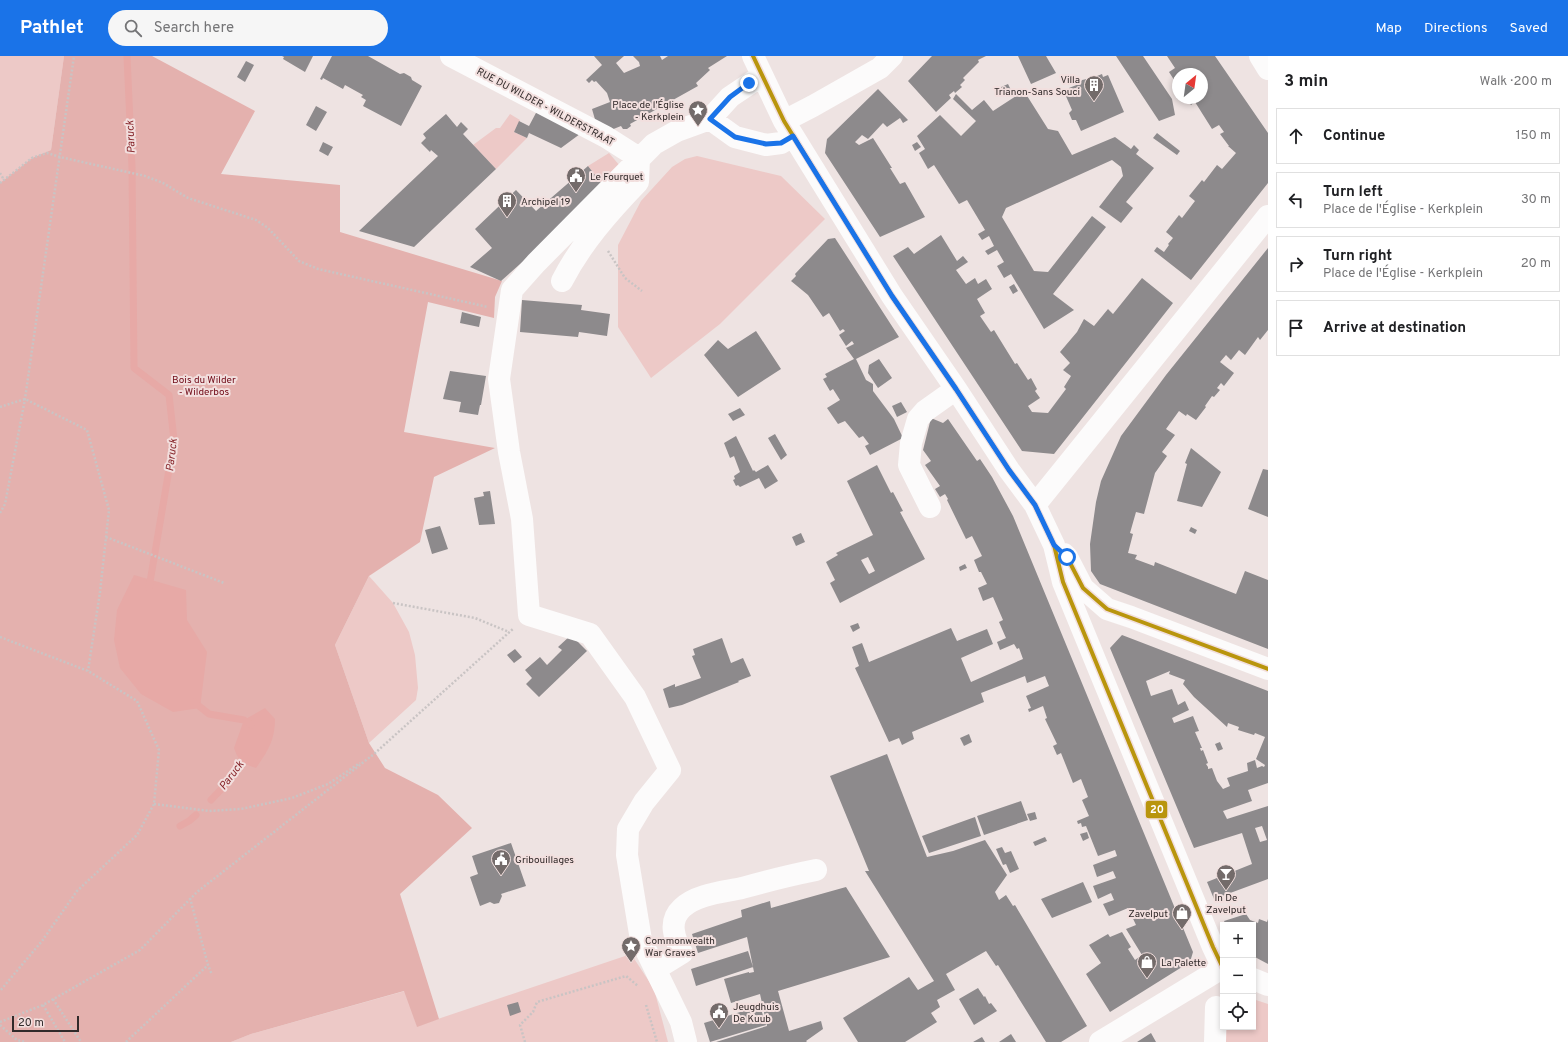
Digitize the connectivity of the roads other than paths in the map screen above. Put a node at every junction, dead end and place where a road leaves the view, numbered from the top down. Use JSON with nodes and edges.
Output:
{"nodes":[{"id":1,"x":451,"y":56,"type":"edge"},
{"id":2,"x":753,"y":56,"type":"edge"},
{"id":3,"x":892,"y":56,"type":"edge"},
{"id":4,"x":1260,"y":56,"type":"edge"},
{"id":5,"x":1268,"y":69,"type":"edge"},
{"id":6,"x":762,"y":76,"type":"junction"},
{"id":7,"x":710,"y":119,"type":"junction"},
{"id":8,"x":788,"y":128,"type":"junction"},
{"id":9,"x":639,"y":158,"type":"junction"},
{"id":10,"x":1268,"y":216,"type":"edge"},
{"id":11,"x":562,"y":281,"type":"dead end"},
{"id":12,"x":956,"y":389,"type":"junction"},
{"id":13,"x":1035,"y":505,"type":"junction"},
{"id":14,"x":930,"y":507,"type":"dead end"},
{"id":15,"x":1054,"y":545,"type":"junction"},
{"id":16,"x":1107,"y":609,"type":"junction"},
{"id":17,"x":1083,"y":630,"type":"junction"},
{"id":18,"x":1268,"y":669,"type":"edge"},
{"id":19,"x":816,"y":870,"type":"dead end"},
{"id":20,"x":1220,"y":961,"type":"edge"},
{"id":21,"x":656,"y":969,"type":"junction"},
{"id":22,"x":1220,"y":970,"type":"edge"},
{"id":23,"x":1256,"y":980,"type":"edge"},
{"id":24,"x":1268,"y":985,"type":"edge"},
{"id":25,"x":1216,"y":1008,"type":"dead end"},
{"id":26,"x":686,"y":1042,"type":"edge"},
{"id":27,"x":1100,"y":1042,"type":"edge"},
{"id":28,"x":1215,"y":1042,"type":"edge"}],
"edges":[{"from":1,"to":9,"type":"street","name":"RUE DU WILDER - WILDERSTRAAT"},
{"from":2,"to":6,"type":"street"},
{"from":3,"to":8,"type":"street"},
{"from":4,"to":5,"type":"street"},
{"from":6,"to":7,"type":"street"},
{"from":6,"to":8,"type":"street"},
{"from":7,"to":8,"type":"street"},
{"from":7,"to":9,"type":"street"},
{"from":8,"to":12,"type":"street"},
{"from":9,"to":11,"type":"street"},
{"from":9,"to":21,"type":"street"},
{"from":10,"to":13,"type":"street"},
{"from":12,"to":13,"type":"street"},
{"from":12,"to":14,"type":"street"},
{"from":13,"to":15,"type":"street"},
{"from":15,"to":16,"type":"street"},
{"from":15,"to":17,"type":"street"},
{"from":16,"to":17,"type":"street"},
{"from":16,"to":18,"type":"street"},
{"from":17,"to":20,"type":"street"},
{"from":19,"to":21,"type":"street"},
{"from":21,"to":26,"type":"street"},
{"from":22,"to":27,"type":"street"},
{"from":23,"to":24,"type":"street"},
{"from":25,"to":28,"type":"street"}]}
